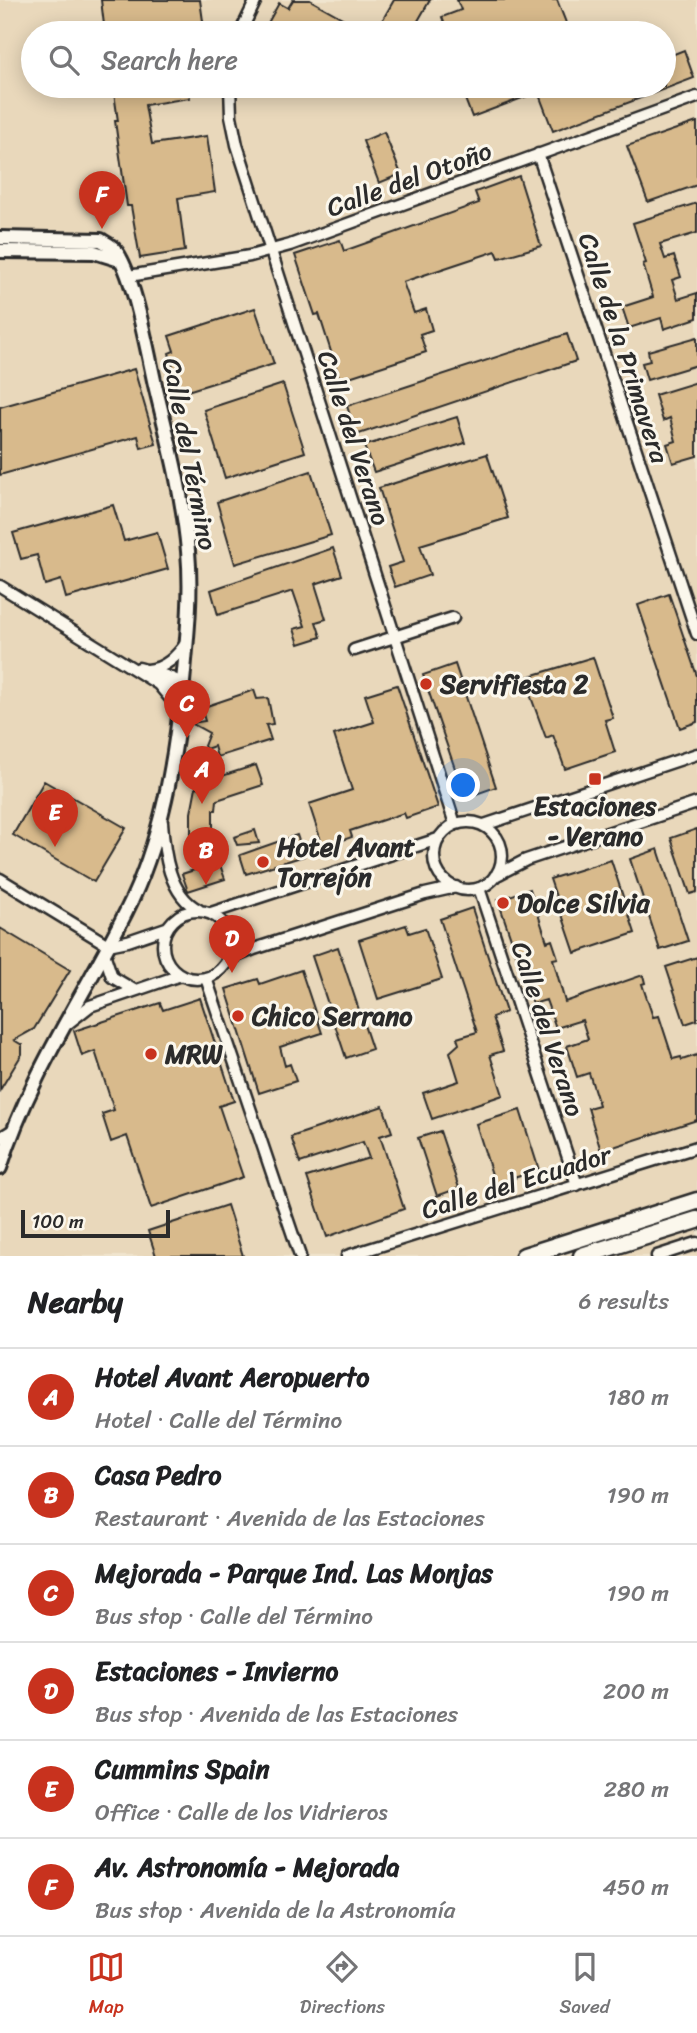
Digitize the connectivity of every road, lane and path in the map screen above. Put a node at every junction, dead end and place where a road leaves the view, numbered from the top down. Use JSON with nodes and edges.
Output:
{"nodes":[{"id":1,"x":256,"y":0,"type":"edge"},
{"id":2,"x":246,"y":21,"type":"edge"},
{"id":3,"x":697,"y":97,"type":"edge"},
{"id":4,"x":230,"y":98,"type":"edge"},
{"id":5,"x":538,"y":154,"type":"junction"},
{"id":6,"x":0,"y":238,"type":"edge"},
{"id":7,"x":0,"y":251,"type":"edge"},
{"id":8,"x":271,"y":251,"type":"junction"},
{"id":9,"x":120,"y":260,"type":"junction"},
{"id":10,"x":129,"y":276,"type":"junction"},
{"id":11,"x":0,"y":586,"type":"edge"},
{"id":12,"x":453,"y":618,"type":"dead end"},
{"id":13,"x":697,"y":634,"type":"edge"},
{"id":14,"x":397,"y":637,"type":"junction"},
{"id":15,"x":187,"y":642,"type":"junction"},
{"id":16,"x":354,"y":650,"type":"dead end"},
{"id":17,"x":131,"y":667,"type":"junction"},
{"id":18,"x":146,"y":670,"type":"junction"},
{"id":19,"x":158,"y":684,"type":"junction"},
{"id":20,"x":183,"y":684,"type":"junction"},
{"id":21,"x":180,"y":710,"type":"junction"},
{"id":22,"x":697,"y":754,"type":"edge"},
{"id":23,"x":697,"y":803,"type":"edge"},
{"id":24,"x":162,"y":813,"type":"junction"},
{"id":25,"x":455,"y":824,"type":"junction"},
{"id":26,"x":484,"y":825,"type":"junction"},
{"id":27,"x":438,"y":839,"type":"junction"},
{"id":28,"x":495,"y":876,"type":"junction"},
{"id":29,"x":0,"y":879,"type":"edge"},
{"id":30,"x":456,"y":887,"type":"junction"},
{"id":31,"x":479,"y":888,"type":"junction"},
{"id":32,"x":199,"y":911,"type":"junction"},
{"id":33,"x":211,"y":913,"type":"junction"},
{"id":34,"x":166,"y":929,"type":"junction"},
{"id":35,"x":106,"y":949,"type":"junction"},
{"id":36,"x":227,"y":960,"type":"junction"},
{"id":37,"x":181,"y":975,"type":"junction"},
{"id":38,"x":206,"y":978,"type":"junction"},
{"id":39,"x":134,"y":990,"type":"junction"},
{"id":40,"x":62,"y":1027,"type":"junction"},
{"id":41,"x":13,"y":1130,"type":"junction"},
{"id":42,"x":0,"y":1138,"type":"edge"},
{"id":43,"x":697,"y":1147,"type":"edge"},
{"id":44,"x":0,"y":1165,"type":"edge"},
{"id":45,"x":577,"y":1185,"type":"junction"},
{"id":46,"x":697,"y":1202,"type":"edge"},
{"id":47,"x":697,"y":1220,"type":"edge"},
{"id":48,"x":697,"y":1243,"type":"edge"},
{"id":49,"x":300,"y":1256,"type":"edge"},
{"id":50,"x":347,"y":1256,"type":"edge"},
{"id":51,"x":524,"y":1256,"type":"edge"},
{"id":52,"x":582,"y":1256,"type":"edge"},
{"id":53,"x":657,"y":1256,"type":"edge"}],
"edges":[{"from":1,"to":2,"type":"street"},
{"from":3,"to":5,"type":"street","name":"Calle del Otoño"},
{"from":4,"to":8,"type":"street","name":"Calle del Verano"},
{"from":5,"to":8,"type":"street","name":"Calle del Otoño"},
{"from":5,"to":13,"type":"street","name":"Calle de la Primavera"},
{"from":6,"to":9,"type":"street"},
{"from":7,"to":9,"type":"street"},
{"from":8,"to":10,"type":"street","name":"Calle del Otoño"},
{"from":8,"to":14,"type":"street","name":"Calle del Verano"},
{"from":9,"to":10,"type":"street","name":"Calle del Término"},
{"from":10,"to":15,"type":"street","name":"Calle del Término"},
{"from":11,"to":17,"type":"street"},
{"from":12,"to":14,"type":"street"},
{"from":14,"to":16,"type":"street"},
{"from":14,"to":25,"type":"street","name":"Calle del Verano"},
{"from":15,"to":18,"type":"street"},
{"from":15,"to":20,"type":"street","name":"Calle del Término"},
{"from":17,"to":18,"type":"street"},
{"from":17,"to":19,"type":"street"},
{"from":18,"to":20,"type":"street"},
{"from":19,"to":20,"type":"street"},
{"from":19,"to":21,"type":"street"},
{"from":20,"to":21,"type":"street","name":"Calle del Término"},
{"from":21,"to":24,"type":"street","name":"Calle del Término"},
{"from":22,"to":26,"type":"street"},
{"from":23,"to":28,"type":"street"},
{"from":24,"to":32,"type":"street"},
{"from":24,"to":35,"type":"street","name":"Calle del Término"},
{"from":25,"to":26,"type":"street"},
{"from":25,"to":27,"type":"street"},
{"from":26,"to":28,"type":"street"},
{"from":27,"to":30,"type":"street"},
{"from":27,"to":33,"type":"street"},
{"from":28,"to":31,"type":"street"},
{"from":29,"to":35,"type":"street"},
{"from":30,"to":31,"type":"street"},
{"from":30,"to":36,"type":"street"},
{"from":31,"to":45,"type":"street","name":"Calle del Verano"},
{"from":32,"to":33,"type":"street"},
{"from":32,"to":34,"type":"street"},
{"from":33,"to":36,"type":"street"},
{"from":34,"to":35,"type":"street"},
{"from":34,"to":37,"type":"street"},
{"from":35,"to":39,"type":"street"},
{"from":35,"to":40,"type":"street","name":"Calle del Término"},
{"from":36,"to":38,"type":"street"},
{"from":37,"to":38,"type":"street"},
{"from":37,"to":39,"type":"street"},
{"from":38,"to":49,"type":"street"},
{"from":39,"to":40,"type":"street"},
{"from":40,"to":41,"type":"street","name":"Calle del Término"},
{"from":41,"to":42,"type":"street"},
{"from":41,"to":44,"type":"street","name":"Calle del Término"},
{"from":43,"to":45,"type":"street","name":"Calle del Ecuador"},
{"from":45,"to":50,"type":"street","name":"Calle del Ecuador"},
{"from":46,"to":51,"type":"main road"},
{"from":47,"to":52,"type":"main road"},
{"from":48,"to":53,"type":"street"}]}
